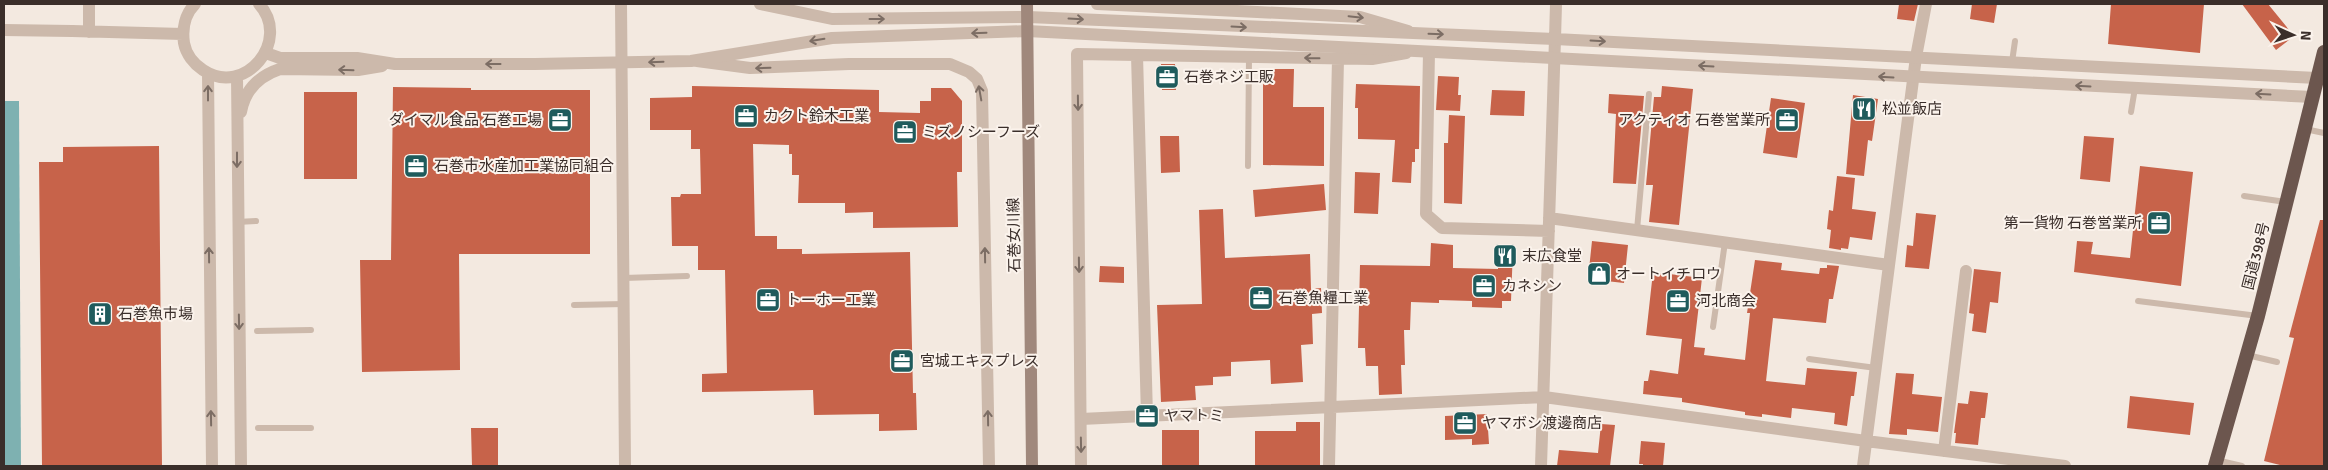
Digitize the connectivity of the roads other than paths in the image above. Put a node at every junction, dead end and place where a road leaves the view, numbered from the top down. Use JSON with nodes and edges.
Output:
{"nodes":[{"id":1,"x":89,"y":4,"type":"edge"},
{"id":2,"x":195,"y":4,"type":"edge"},
{"id":3,"x":621,"y":4,"type":"edge"},
{"id":4,"x":760,"y":4,"type":"edge"},
{"id":5,"x":1028,"y":4,"type":"edge"},
{"id":6,"x":1098,"y":4,"type":"edge"},
{"id":7,"x":1556,"y":4,"type":"edge"},
{"id":8,"x":1926,"y":4,"type":"edge"},
{"id":9,"x":264,"y":5,"type":"edge"},
{"id":10,"x":1155,"y":5,"type":"edge"},
{"id":11,"x":1028,"y":17,"type":"junction"},
{"id":12,"x":4,"y":30,"type":"edge"},
{"id":13,"x":1028,"y":31,"type":"junction"},
{"id":14,"x":89,"y":32,"type":"junction"},
{"id":15,"x":183,"y":34,"type":"junction"},
{"id":16,"x":1417,"y":34,"type":"junction"},
{"id":17,"x":1555,"y":39,"type":"junction"},
{"id":18,"x":2015,"y":41,"type":"dead end"},
{"id":19,"x":1729,"y":48,"type":"junction"},
{"id":20,"x":1413,"y":52,"type":"junction"},
{"id":21,"x":1429,"y":52,"type":"junction"},
{"id":22,"x":2324,"y":52,"type":"edge"},
{"id":23,"x":266,"y":53,"type":"junction"},
{"id":24,"x":1137,"y":55,"type":"junction"},
{"id":25,"x":1250,"y":57,"type":"junction"},
{"id":26,"x":1916,"y":57,"type":"junction"},
{"id":27,"x":1338,"y":59,"type":"junction"},
{"id":28,"x":1555,"y":59,"type":"junction"},
{"id":29,"x":691,"y":60,"type":"junction"},
{"id":30,"x":2012,"y":62,"type":"junction"},
{"id":31,"x":622,"y":63,"type":"junction"},
{"id":32,"x":395,"y":64,"type":"junction"},
{"id":33,"x":1728,"y":67,"type":"junction"},
{"id":34,"x":2111,"y":68,"type":"junction"},
{"id":35,"x":208,"y":73,"type":"junction"},
{"id":36,"x":237,"y":76,"type":"junction"},
{"id":37,"x":1914,"y":78,"type":"junction"},
{"id":38,"x":2317,"y":78,"type":"junction"},
{"id":39,"x":2109,"y":87,"type":"junction"},
{"id":40,"x":2135,"y":88,"type":"junction"},
{"id":41,"x":1650,"y":94,"type":"dead end"},
{"id":42,"x":2312,"y":97,"type":"junction"},
{"id":43,"x":2131,"y":112,"type":"dead end"},
{"id":44,"x":237,"y":129,"type":"junction"},
{"id":45,"x":2304,"y":129,"type":"junction"},
{"id":46,"x":2324,"y":134,"type":"edge"},
{"id":47,"x":1248,"y":166,"type":"dead end"},
{"id":48,"x":2244,"y":196,"type":"dead end"},
{"id":49,"x":2286,"y":202,"type":"junction"},
{"id":50,"x":1550,"y":218,"type":"junction"},
{"id":51,"x":256,"y":221,"type":"dead end"},
{"id":52,"x":237,"y":222,"type":"junction"},
{"id":53,"x":1637,"y":230,"type":"junction"},
{"id":54,"x":1549,"y":231,"type":"junction"},
{"id":55,"x":1726,"y":242,"type":"junction"},
{"id":56,"x":1889,"y":265,"type":"junction"},
{"id":57,"x":1966,"y":272,"type":"dead end"},
{"id":58,"x":687,"y":276,"type":"dead end"},
{"id":59,"x":624,"y":278,"type":"junction"},
{"id":60,"x":2138,"y":301,"type":"dead end"},
{"id":61,"x":624,"y":304,"type":"junction"},
{"id":62,"x":574,"y":305,"type":"dead end"},
{"id":63,"x":2258,"y":316,"type":"junction"},
{"id":64,"x":1713,"y":327,"type":"dead end"},
{"id":65,"x":311,"y":330,"type":"dead end"},
{"id":66,"x":257,"y":331,"type":"dead end"},
{"id":67,"x":2247,"y":355,"type":"junction"},
{"id":68,"x":1809,"y":359,"type":"dead end"},
{"id":69,"x":2276,"y":362,"type":"dead end"},
{"id":70,"x":1876,"y":368,"type":"junction"},
{"id":71,"x":1544,"y":397,"type":"junction"},
{"id":72,"x":1330,"y":407,"type":"junction"},
{"id":73,"x":1147,"y":416,"type":"junction"},
{"id":74,"x":1081,"y":419,"type":"junction"},
{"id":75,"x":258,"y":428,"type":"dead end"},
{"id":76,"x":311,"y":428,"type":"dead end"},
{"id":77,"x":1866,"y":442,"type":"junction"},
{"id":78,"x":1944,"y":451,"type":"junction"},
{"id":79,"x":2216,"y":463,"type":"edge"},
{"id":80,"x":212,"y":466,"type":"edge"},
{"id":81,"x":241,"y":466,"type":"edge"},
{"id":82,"x":625,"y":466,"type":"edge"},
{"id":83,"x":989,"y":466,"type":"edge"},
{"id":84,"x":1032,"y":466,"type":"edge"},
{"id":85,"x":1081,"y":466,"type":"edge"},
{"id":86,"x":1329,"y":466,"type":"edge"},
{"id":87,"x":1541,"y":466,"type":"edge"},
{"id":88,"x":1863,"y":466,"type":"edge"},
{"id":89,"x":2065,"y":466,"type":"edge"},
{"id":90,"x":2242,"y":466,"type":"edge"}],
"edges":[{"from":1,"to":14,"type":"street"},
{"from":2,"to":15,"type":"street"},
{"from":3,"to":31,"type":"street"},
{"from":4,"to":11,"type":"street","one_way":true},
{"from":5,"to":11,"type":"main road","name":"石巻女川線"},
{"from":6,"to":10,"type":"street"},
{"from":7,"to":17,"type":"street"},
{"from":8,"to":26,"type":"street"},
{"from":9,"to":23,"type":"street"},
{"from":10,"to":16,"type":"street","one_way":true},
{"from":11,"to":13,"type":"main road","name":"石巻女川線"},
{"from":11,"to":16,"type":"street","one_way":true},
{"from":12,"to":14,"type":"street"},
{"from":13,"to":20,"type":"street"},
{"from":13,"to":29,"type":"street","one_way":true},
{"from":13,"to":84,"type":"main road","name":"石巻女川線"},
{"from":14,"to":15,"type":"street"},
{"from":15,"to":35,"type":"street"},
{"from":16,"to":17,"type":"street","one_way":true},
{"from":17,"to":19,"type":"street","one_way":true},
{"from":17,"to":28,"type":"street"},
{"from":18,"to":30,"type":"lane"},
{"from":19,"to":26,"type":"street"},
{"from":19,"to":33,"type":"street"},
{"from":20,"to":21,"type":"street"},
{"from":20,"to":27,"type":"street"},
{"from":21,"to":28,"type":"street"},
{"from":21,"to":54,"type":"street"},
{"from":22,"to":38,"type":"highway","name":"国道398号"},
{"from":23,"to":32,"type":"street"},
{"from":23,"to":36,"type":"street"},
{"from":24,"to":25,"type":"street"},
{"from":24,"to":73,"type":"street"},
{"from":24,"to":74,"type":"street","one_way":true},
{"from":27,"to":25,"type":"street","one_way":true},
{"from":25,"to":47,"type":"lane"},
{"from":26,"to":30,"type":"street"},
{"from":26,"to":37,"type":"street"},
{"from":27,"to":72,"type":"street"},
{"from":33,"to":28,"type":"street","one_way":true},
{"from":28,"to":50,"type":"street"},
{"from":29,"to":31,"type":"street","one_way":true},
{"from":83,"to":29,"type":"street","one_way":true},
{"from":30,"to":34,"type":"street"},
{"from":31,"to":32,"type":"street","one_way":true},
{"from":31,"to":59,"type":"street"},
{"from":32,"to":44,"type":"street","one_way":true},
{"from":37,"to":33,"type":"street","one_way":true},
{"from":34,"to":38,"type":"street"},
{"from":34,"to":39,"type":"street"},
{"from":35,"to":36,"type":"street"},
{"from":80,"to":35,"type":"street","one_way":true},
{"from":36,"to":44,"type":"street"},
{"from":39,"to":37,"type":"street","one_way":true},
{"from":37,"to":56,"type":"street"},
{"from":38,"to":42,"type":"highway","name":"国道398号"},
{"from":39,"to":40,"type":"street"},
{"from":42,"to":40,"type":"street","one_way":true},
{"from":40,"to":43,"type":"lane"},
{"from":41,"to":53,"type":"lane"},
{"from":42,"to":45,"type":"highway","name":"国道398号"},
{"from":44,"to":52,"type":"street","one_way":true},
{"from":45,"to":46,"type":"lane"},
{"from":45,"to":49,"type":"highway","name":"国道398号"},
{"from":48,"to":49,"type":"lane"},
{"from":49,"to":63,"type":"highway","name":"国道398号"},
{"from":50,"to":53,"type":"street"},
{"from":50,"to":54,"type":"street"},
{"from":51,"to":52,"type":"lane"},
{"from":52,"to":81,"type":"street","one_way":true},
{"from":53,"to":55,"type":"street"},
{"from":54,"to":71,"type":"street"},
{"from":55,"to":56,"type":"street"},
{"from":55,"to":64,"type":"lane"},
{"from":56,"to":70,"type":"street"},
{"from":57,"to":78,"type":"street"},
{"from":58,"to":59,"type":"lane"},
{"from":59,"to":61,"type":"street"},
{"from":60,"to":63,"type":"lane"},
{"from":61,"to":62,"type":"lane"},
{"from":61,"to":82,"type":"street"},
{"from":63,"to":67,"type":"highway","name":"国道398号"},
{"from":65,"to":66,"type":"lane"},
{"from":67,"to":69,"type":"lane"},
{"from":67,"to":79,"type":"highway","name":"国道398号"},
{"from":68,"to":70,"type":"lane"},
{"from":70,"to":77,"type":"street"},
{"from":71,"to":72,"type":"street"},
{"from":71,"to":77,"type":"street"},
{"from":71,"to":87,"type":"street"},
{"from":72,"to":73,"type":"street"},
{"from":72,"to":86,"type":"street"},
{"from":73,"to":74,"type":"street"},
{"from":74,"to":85,"type":"street","one_way":true},
{"from":75,"to":76,"type":"lane"},
{"from":77,"to":78,"type":"street"},
{"from":77,"to":88,"type":"street"},
{"from":78,"to":89,"type":"street"},
{"from":79,"to":90,"type":"lane"}]}
